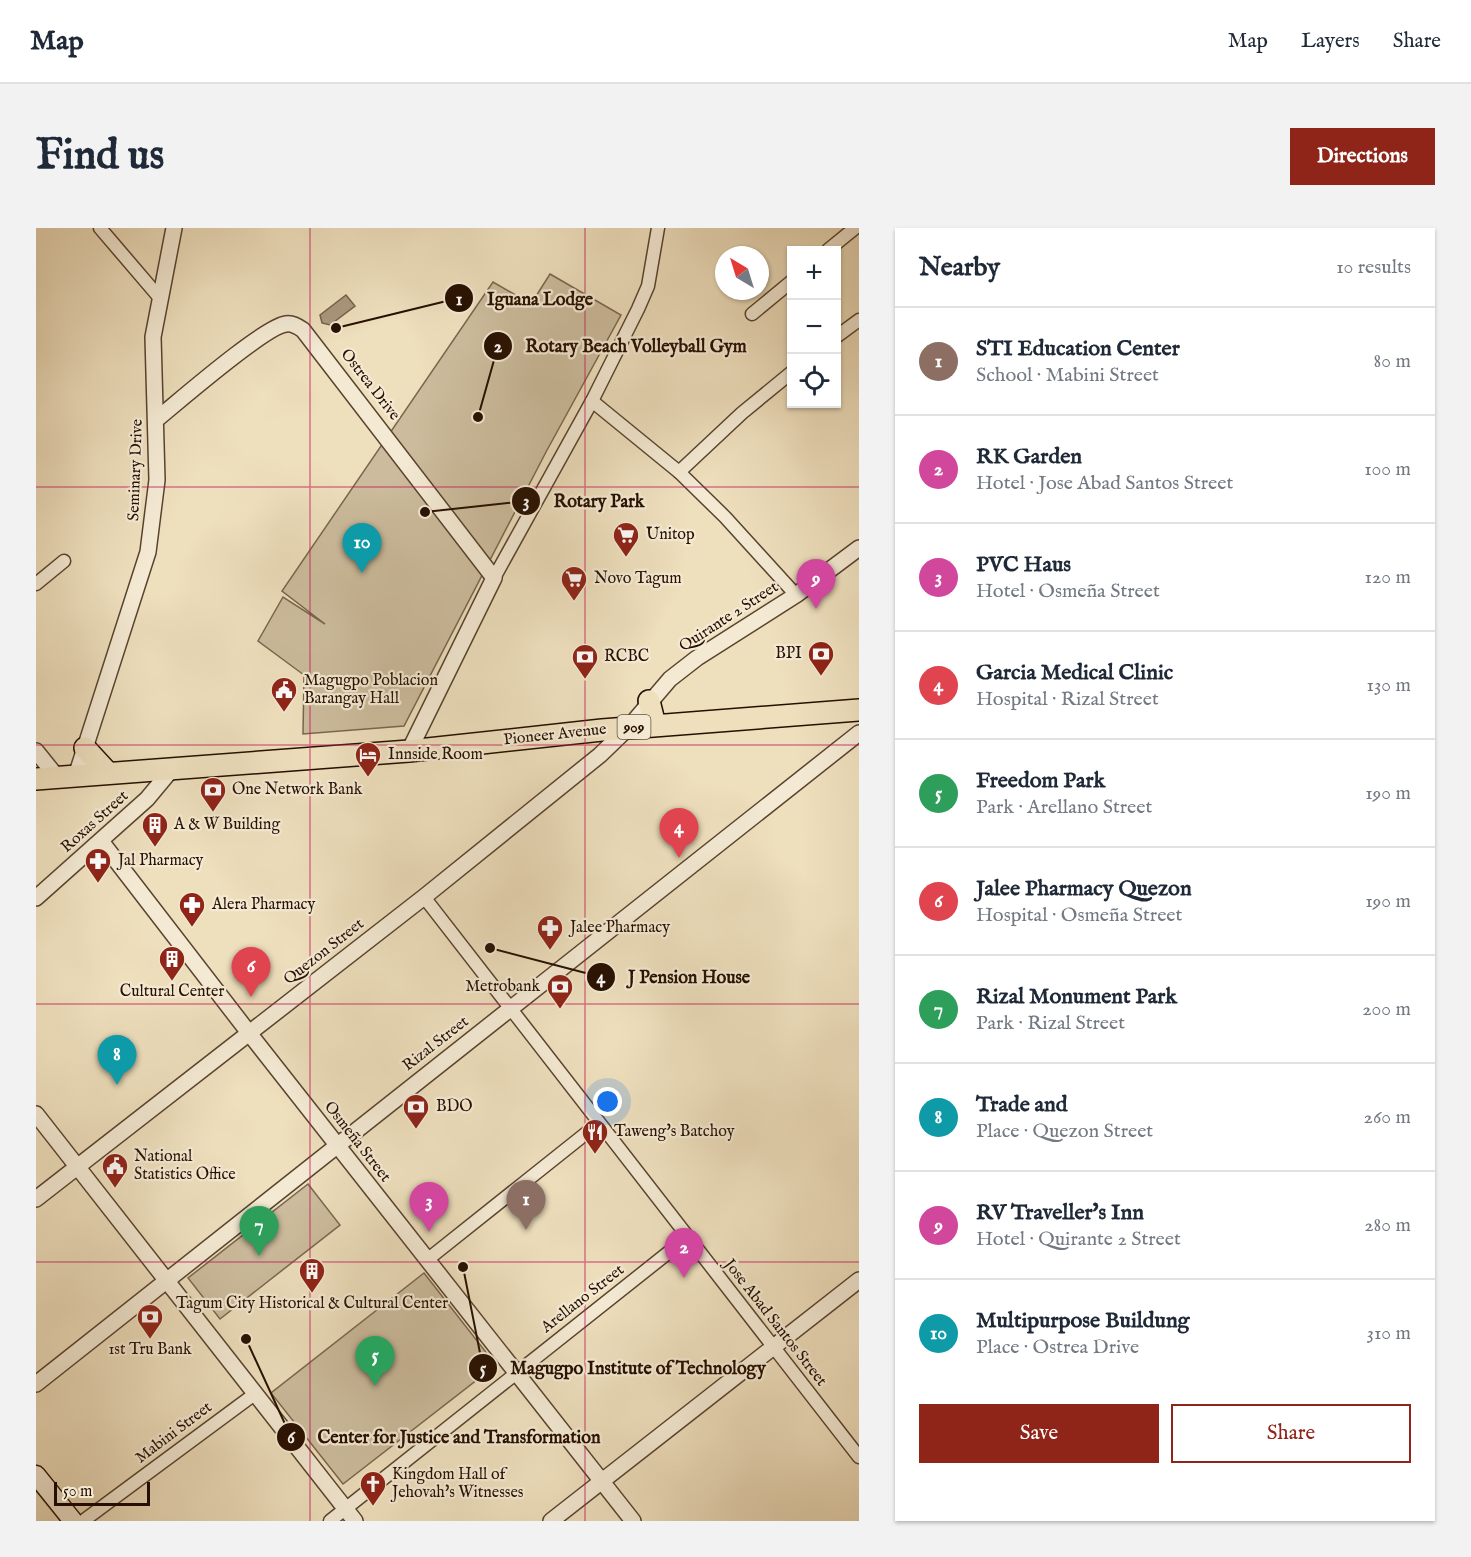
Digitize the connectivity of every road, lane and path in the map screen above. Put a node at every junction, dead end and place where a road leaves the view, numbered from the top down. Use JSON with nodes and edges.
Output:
{"nodes":[{"id":1,"x":100,"y":228,"type":"edge"},
{"id":2,"x":174,"y":228,"type":"edge"},
{"id":3,"x":658,"y":228,"type":"edge"},
{"id":4,"x":855,"y":228,"type":"edge"},
{"id":5,"x":833,"y":246,"type":"edge"},
{"id":6,"x":787,"y":285,"type":"edge"},
{"id":7,"x":159,"y":297,"type":"junction"},
{"id":8,"x":752,"y":314,"type":"dead end"},
{"id":9,"x":859,"y":320,"type":"edge"},
{"id":10,"x":841,"y":334,"type":"edge"},
{"id":11,"x":787,"y":376,"type":"edge"},
{"id":12,"x":592,"y":401,"type":"junction"},
{"id":13,"x":157,"y":419,"type":"junction"},
{"id":14,"x":679,"y":472,"type":"junction"},
{"id":15,"x":859,"y":548,"type":"edge"},
{"id":16,"x":64,"y":561,"type":"dead end"},
{"id":17,"x":494,"y":578,"type":"junction"},
{"id":18,"x":36,"y":584,"type":"edge"},
{"id":19,"x":796,"y":595,"type":"junction"},
{"id":20,"x":649,"y":701,"type":"junction"},
{"id":21,"x":859,"y":710,"type":"edge"},
{"id":22,"x":655,"y":725,"type":"junction"},
{"id":23,"x":629,"y":727,"type":"junction"},
{"id":24,"x":859,"y":733,"type":"edge"},
{"id":25,"x":85,"y":748,"type":"junction"},
{"id":26,"x":36,"y":751,"type":"edge"},
{"id":27,"x":409,"y":751,"type":"junction"},
{"id":28,"x":172,"y":769,"type":"junction"},
{"id":29,"x":108,"y":773,"type":"junction"},
{"id":30,"x":56,"y":777,"type":"edge"},
{"id":31,"x":101,"y":841,"type":"junction"},
{"id":32,"x":424,"y":897,"type":"junction"},
{"id":33,"x":36,"y":898,"type":"edge"},
{"id":34,"x":510,"y":1009,"type":"junction"},
{"id":35,"x":249,"y":1033,"type":"junction"},
{"id":36,"x":36,"y":1114,"type":"edge"},
{"id":37,"x":599,"y":1123,"type":"junction"},
{"id":38,"x":337,"y":1146,"type":"junction"},
{"id":39,"x":77,"y":1167,"type":"junction"},
{"id":40,"x":36,"y":1199,"type":"edge"},
{"id":41,"x":688,"y":1237,"type":"junction"},
{"id":42,"x":427,"y":1260,"type":"junction"},
{"id":43,"x":167,"y":1280,"type":"junction"},
{"id":44,"x":859,"y":1280,"type":"edge"},
{"id":45,"x":772,"y":1348,"type":"junction"},
{"id":46,"x":516,"y":1373,"type":"junction"},
{"id":47,"x":36,"y":1384,"type":"edge"},
{"id":48,"x":256,"y":1393,"type":"junction"},
{"id":49,"x":859,"y":1457,"type":"edge"},
{"id":50,"x":36,"y":1475,"type":"edge"},
{"id":51,"x":601,"y":1481,"type":"junction"},
{"id":52,"x":346,"y":1509,"type":"junction"},
{"id":53,"x":73,"y":1521,"type":"edge"},
{"id":54,"x":83,"y":1521,"type":"edge"},
{"id":55,"x":330,"y":1521,"type":"edge"},
{"id":56,"x":355,"y":1521,"type":"edge"},
{"id":57,"x":551,"y":1521,"type":"edge"},
{"id":58,"x":633,"y":1521,"type":"edge"}],
"edges":[{"from":1,"to":7,"type":"street"},
{"from":2,"to":7,"type":"street","name":"Seminary Drive"},
{"from":3,"to":12,"type":"street"},
{"from":4,"to":5,"type":"street"},
{"from":6,"to":8,"type":"street"},
{"from":7,"to":13,"type":"street","name":"Seminary Drive"},
{"from":9,"to":10,"type":"street"},
{"from":11,"to":14,"type":"street"},
{"from":12,"to":14,"type":"street"},
{"from":12,"to":17,"type":"street"},
{"from":13,"to":17,"type":"street","name":"Ostrea Drive"},
{"from":13,"to":25,"type":"street","name":"Seminary Drive"},
{"from":14,"to":19,"type":"street"},
{"from":15,"to":19,"type":"street","name":"Quirante 2 Street"},
{"from":16,"to":18,"type":"street"},
{"from":17,"to":27,"type":"street"},
{"from":19,"to":20,"type":"street","name":"Quirante 2 Street"},
{"from":20,"to":22,"type":"highway"},
{"from":20,"to":23,"type":"street","name":"Quirante 2 Street"},
{"from":21,"to":22,"type":"highway","name":"Pioneer Avenue","number":"909"},
{"from":22,"to":23,"type":"highway","name":"Pioneer Avenue","number":"909"},
{"from":23,"to":27,"type":"highway","name":"Pioneer Avenue","number":"909"},
{"from":23,"to":32,"type":"street","name":"Quezon Street"},
{"from":24,"to":34,"type":"street","name":"Rizal Street"},
{"from":25,"to":29,"type":"highway"},
{"from":25,"to":30,"type":"street","name":"Seminary Drive"},
{"from":26,"to":30,"type":"street"},
{"from":27,"to":28,"type":"highway","name":"Pioneer Avenue","number":"909"},
{"from":28,"to":29,"type":"highway","name":"Pioneer Avenue","number":"909"},
{"from":28,"to":31,"type":"street","name":"Roxas Street"},
{"from":29,"to":30,"type":"highway","name":"Pioneer Avenue","number":"909"},
{"from":31,"to":33,"type":"street","name":"Roxas Street"},
{"from":31,"to":35,"type":"street","name":"Osmeña Street"},
{"from":32,"to":34,"type":"street","name":"Jose Abad Santos Street"},
{"from":32,"to":35,"type":"street","name":"Quezon Street"},
{"from":34,"to":37,"type":"street","name":"Jose Abad Santos Street"},
{"from":34,"to":38,"type":"street","name":"Rizal Street"},
{"from":35,"to":38,"type":"street","name":"Osmeña Street"},
{"from":35,"to":39,"type":"street","name":"Quezon Street"},
{"from":36,"to":39,"type":"street"},
{"from":37,"to":41,"type":"street","name":"Jose Abad Santos Street"},
{"from":37,"to":42,"type":"street"},
{"from":38,"to":42,"type":"street","name":"Osmeña Street"},
{"from":38,"to":43,"type":"street","name":"Rizal Street"},
{"from":39,"to":40,"type":"street","name":"Quezon Street"},
{"from":39,"to":43,"type":"street"},
{"from":41,"to":45,"type":"street","name":"Jose Abad Santos Street"},
{"from":41,"to":46,"type":"street","name":"Arellano Street"},
{"from":42,"to":46,"type":"street","name":"Osmeña Street"},
{"from":43,"to":47,"type":"street","name":"Rizal Street"},
{"from":43,"to":48,"type":"street"},
{"from":44,"to":45,"type":"street"},
{"from":45,"to":49,"type":"street","name":"Jose Abad Santos Street"},
{"from":45,"to":51,"type":"street"},
{"from":46,"to":51,"type":"street","name":"Osmeña Street"},
{"from":46,"to":52,"type":"street","name":"Arellano Street"},
{"from":48,"to":52,"type":"street"},
{"from":48,"to":54,"type":"street","name":"Mabini Street"},
{"from":50,"to":53,"type":"main road"},
{"from":51,"to":57,"type":"street"},
{"from":51,"to":58,"type":"street","name":"Osmeña Street"},
{"from":52,"to":55,"type":"street","name":"Arellano Street"},
{"from":52,"to":56,"type":"street"}]}
